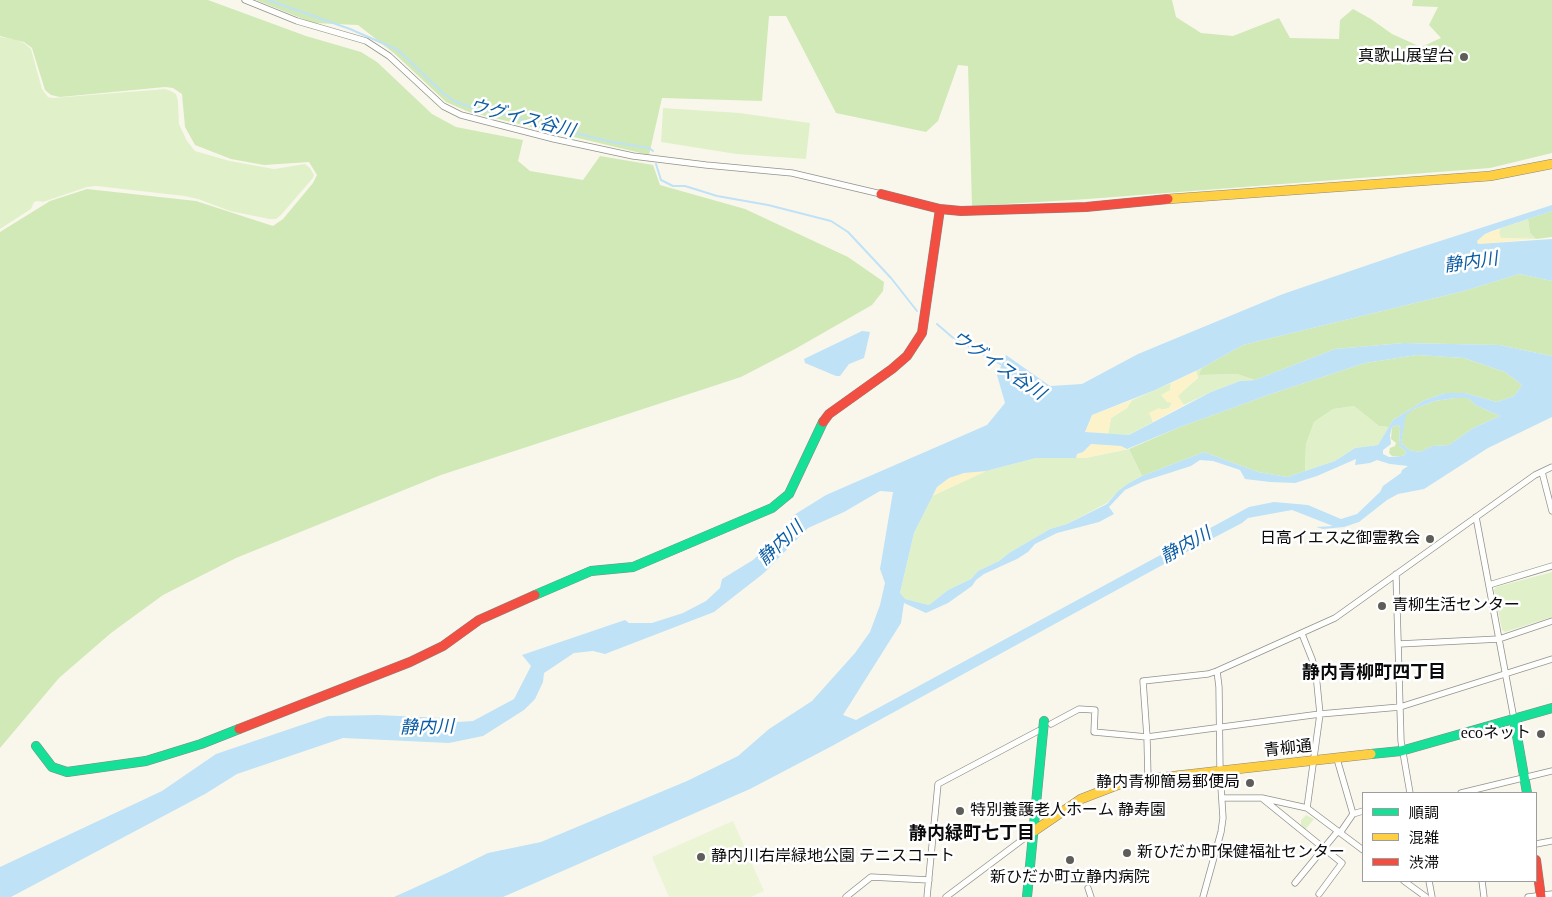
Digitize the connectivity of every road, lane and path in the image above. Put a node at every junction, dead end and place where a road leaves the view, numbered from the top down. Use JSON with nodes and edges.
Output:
{"nodes":[{"id":1,"x":245,"y":0,"type":"edge"},
{"id":2,"x":1552,"y":164,"type":"edge"},
{"id":3,"x":880,"y":194,"type":"joint"},
{"id":4,"x":940,"y":210,"type":"junction"},
{"id":5,"x":1552,"y":468,"type":"edge"},
{"id":6,"x":1542,"y":472,"type":"junction"},
{"id":7,"x":1552,"y":509,"type":"edge"},
{"id":8,"x":1476,"y":518,"type":"junction"},
{"id":9,"x":1552,"y":566,"type":"edge"},
{"id":10,"x":1396,"y":574,"type":"junction"},
{"id":11,"x":1489,"y":585,"type":"junction"},
{"id":12,"x":1552,"y":621,"type":"edge"},
{"id":13,"x":1302,"y":634,"type":"junction"},
{"id":14,"x":1499,"y":639,"type":"junction"},
{"id":15,"x":1399,"y":644,"type":"junction"},
{"id":16,"x":1552,"y":659,"type":"edge"},
{"id":17,"x":1217,"y":671,"type":"junction"},
{"id":18,"x":1506,"y":674,"type":"junction"},
{"id":19,"x":1400,"y":707,"type":"junction"},
{"id":20,"x":1552,"y":708,"type":"edge"},
{"id":21,"x":1320,"y":714,"type":"junction"},
{"id":22,"x":1514,"y":719,"type":"junction"},
{"id":23,"x":1048,"y":722,"type":"joint"},
{"id":24,"x":1220,"y":728,"type":"junction"},
{"id":25,"x":1038,"y":731,"type":"dead end"},
{"id":26,"x":1148,"y":737,"type":"junction"},
{"id":27,"x":36,"y":746,"type":"dead end"},
{"id":28,"x":1401,"y":752,"type":"junction"},
{"id":29,"x":1337,"y":759,"type":"junction"},
{"id":30,"x":1314,"y":762,"type":"junction"},
{"id":31,"x":1220,"y":771,"type":"junction"},
{"id":32,"x":1552,"y":771,"type":"edge"},
{"id":33,"x":1525,"y":777,"type":"junction"},
{"id":34,"x":1148,"y":778,"type":"junction"},
{"id":35,"x":1410,"y":792,"type":"edge"},
{"id":36,"x":1471,"y":792,"type":"edge"},
{"id":37,"x":1527,"y":792,"type":"edge"},
{"id":38,"x":1222,"y":798,"type":"junction"},
{"id":39,"x":1262,"y":798,"type":"junction"},
{"id":40,"x":1307,"y":808,"type":"junction"},
{"id":41,"x":1362,"y":811,"type":"edge"},
{"id":42,"x":1353,"y":814,"type":"junction"},
{"id":43,"x":1034,"y":831,"type":"junction"},
{"id":44,"x":1339,"y":832,"type":"junction"},
{"id":45,"x":1552,"y":841,"type":"edge"},
{"id":46,"x":1537,"y":844,"type":"edge"},
{"id":47,"x":1324,"y":849,"type":"junction"},
{"id":48,"x":1362,"y":849,"type":"edge"},
{"id":49,"x":1537,"y":867,"type":"edge"},
{"id":50,"x":929,"y":880,"type":"junction"},
{"id":51,"x":1405,"y":882,"type":"edge"},
{"id":52,"x":1429,"y":882,"type":"edge"},
{"id":53,"x":1482,"y":882,"type":"edge"},
{"id":54,"x":1295,"y":883,"type":"dead end"},
{"id":55,"x":1088,"y":888,"type":"dead end"},
{"id":56,"x":1319,"y":894,"type":"dead end"},
{"id":57,"x":1552,"y":894,"type":"edge"},
{"id":58,"x":1541,"y":896,"type":"edge"},
{"id":59,"x":846,"y":897,"type":"edge"},
{"id":60,"x":927,"y":897,"type":"edge"},
{"id":61,"x":946,"y":897,"type":"edge"},
{"id":62,"x":1028,"y":897,"type":"edge"},
{"id":63,"x":1091,"y":897,"type":"edge"},
{"id":64,"x":1203,"y":897,"type":"edge"},
{"id":65,"x":1426,"y":897,"type":"edge"},
{"id":66,"x":1432,"y":897,"type":"edge"},
{"id":67,"x":1484,"y":897,"type":"edge"},
{"id":68,"x":1528,"y":897,"type":"edge"}],
"edges":[{"from":1,"to":3,"type":"street"},
{"from":2,"to":4,"type":"street"},
{"from":3,"to":4,"type":"street"},
{"from":4,"to":27,"type":"street"},
{"from":5,"to":6,"type":"street"},
{"from":6,"to":7,"type":"street"},
{"from":6,"to":8,"type":"street"},
{"from":8,"to":10,"type":"street"},
{"from":8,"to":11,"type":"street"},
{"from":9,"to":11,"type":"street"},
{"from":10,"to":13,"type":"street"},
{"from":10,"to":15,"type":"street"},
{"from":11,"to":14,"type":"street"},
{"from":12,"to":14,"type":"street"},
{"from":13,"to":17,"type":"street"},
{"from":13,"to":21,"type":"street"},
{"from":14,"to":15,"type":"street"},
{"from":14,"to":18,"type":"street"},
{"from":15,"to":19,"type":"street"},
{"from":16,"to":18,"type":"street"},
{"from":17,"to":24,"type":"street"},
{"from":17,"to":26,"type":"street"},
{"from":18,"to":19,"type":"street"},
{"from":18,"to":22,"type":"street"},
{"from":19,"to":21,"type":"street"},
{"from":19,"to":28,"type":"street"},
{"from":20,"to":22,"type":"street","name":"青柳通"},
{"from":21,"to":24,"type":"street"},
{"from":21,"to":30,"type":"street"},
{"from":22,"to":28,"type":"street","name":"青柳通"},
{"from":22,"to":33,"type":"street"},
{"from":23,"to":26,"type":"street"},
{"from":23,"to":43,"type":"street"},
{"from":24,"to":26,"type":"street"},
{"from":24,"to":31,"type":"street"},
{"from":25,"to":50,"type":"street"},
{"from":26,"to":34,"type":"street"},
{"from":28,"to":29,"type":"street","name":"青柳通"},
{"from":28,"to":35,"type":"street"},
{"from":29,"to":30,"type":"street","name":"青柳通"},
{"from":29,"to":42,"type":"street"},
{"from":30,"to":31,"type":"street","name":"青柳通"},
{"from":30,"to":40,"type":"street"},
{"from":31,"to":34,"type":"street","name":"青柳通"},
{"from":31,"to":38,"type":"street"},
{"from":32,"to":33,"type":"street"},
{"from":33,"to":36,"type":"street"},
{"from":33,"to":37,"type":"street"},
{"from":34,"to":43,"type":"street","name":"青柳通"},
{"from":38,"to":39,"type":"street"},
{"from":38,"to":64,"type":"street"},
{"from":39,"to":40,"type":"street"},
{"from":39,"to":47,"type":"street"},
{"from":40,"to":44,"type":"street"},
{"from":41,"to":42,"type":"street"},
{"from":42,"to":44,"type":"street"},
{"from":43,"to":61,"type":"street"},
{"from":43,"to":62,"type":"street"},
{"from":44,"to":47,"type":"street"},
{"from":44,"to":48,"type":"street"},
{"from":45,"to":46,"type":"street"},
{"from":47,"to":54,"type":"street"},
{"from":47,"to":56,"type":"street"},
{"from":49,"to":58,"type":"street"},
{"from":50,"to":59,"type":"street"},
{"from":50,"to":60,"type":"street"},
{"from":51,"to":65,"type":"street"},
{"from":52,"to":66,"type":"street"},
{"from":53,"to":67,"type":"street"},
{"from":55,"to":63,"type":"street"},
{"from":57,"to":58,"type":"street"},
{"from":58,"to":68,"type":"street"}]}
